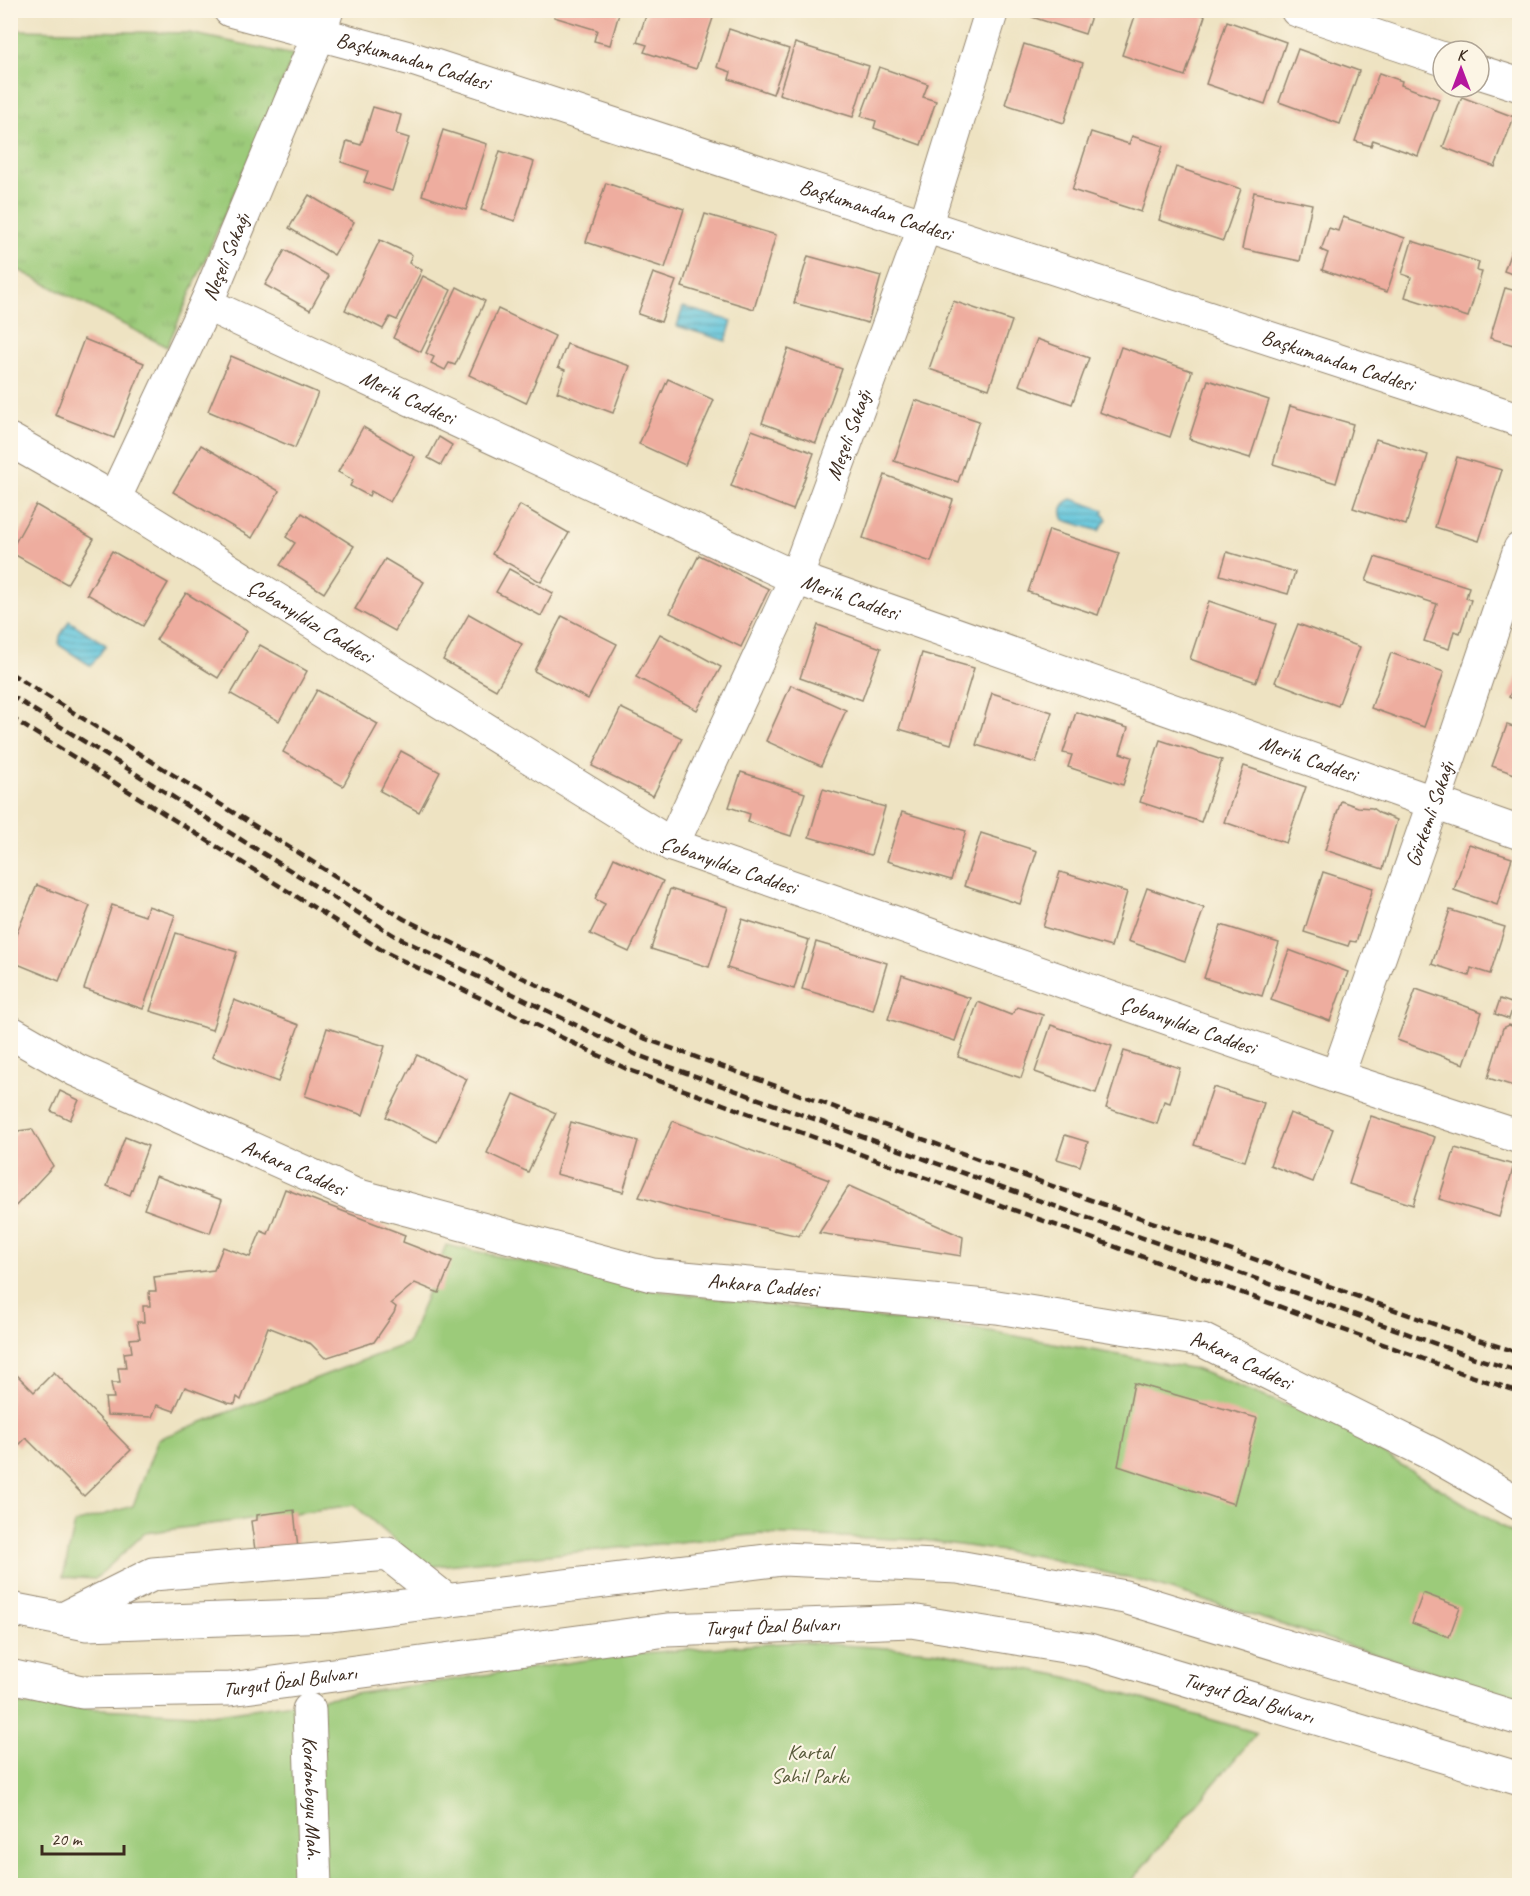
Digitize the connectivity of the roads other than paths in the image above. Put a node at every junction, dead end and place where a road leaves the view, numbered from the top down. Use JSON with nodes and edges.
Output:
{"nodes":[{"id":1,"x":230,"y":10,"type":"edge"},
{"id":2,"x":992,"y":10,"type":"edge"},
{"id":3,"x":1298,"y":10,"type":"edge"},
{"id":4,"x":323,"y":22,"type":"edge"},
{"id":5,"x":1431,"y":55,"type":"edge"},
{"id":6,"x":1491,"y":76,"type":"edge"},
{"id":7,"x":1520,"y":85,"type":"edge"},
{"id":8,"x":925,"y":226,"type":"junction"},
{"id":9,"x":206,"y":304,"type":"junction"},
{"id":10,"x":1520,"y":420,"type":"edge"},
{"id":11,"x":10,"y":440,"type":"edge"},
{"id":12,"x":114,"y":499,"type":"junction"},
{"id":13,"x":1520,"y":549,"type":"edge"},
{"id":14,"x":796,"y":578,"type":"junction"},
{"id":15,"x":1434,"y":802,"type":"junction"},
{"id":16,"x":1520,"y":833,"type":"edge"},
{"id":17,"x":672,"y":845,"type":"junction"},
{"id":18,"x":10,"y":1032,"type":"edge"},
{"id":19,"x":1336,"y":1077,"type":"junction"},
{"id":20,"x":1520,"y":1137,"type":"edge"},
{"id":21,"x":1520,"y":1504,"type":"edge"},
{"id":22,"x":447,"y":1601,"type":"junction"},
{"id":23,"x":10,"y":1609,"type":"edge"},
{"id":24,"x":63,"y":1619,"type":"junction"},
{"id":25,"x":10,"y":1676,"type":"edge"},
{"id":26,"x":309,"y":1710,"type":"dead end"},
{"id":27,"x":1520,"y":1719,"type":"edge"},
{"id":28,"x":1520,"y":1779,"type":"edge"},
{"id":29,"x":315,"y":1886,"type":"edge"}],
"edges":[{"from":1,"to":4,"type":"main road","name":"Başkumandan Caddesi"},
{"from":2,"to":8,"type":"main road","name":"Meşeli Sokağı"},
{"from":3,"to":5,"type":"main road"},
{"from":4,"to":8,"type":"main road","name":"Başkumandan Caddesi"},
{"from":4,"to":9,"type":"main road","name":"Neşeli Sokağı"},
{"from":6,"to":7,"type":"main road"},
{"from":8,"to":10,"type":"main road","name":"Başkumandan Caddesi"},
{"from":8,"to":14,"type":"main road","name":"Meşeli Sokağı"},
{"from":9,"to":12,"type":"main road","name":"Neşeli Sokağı"},
{"from":9,"to":14,"type":"main road","name":"Merih Caddesi"},
{"from":11,"to":12,"type":"main road","name":"Çobanyıldızı Caddesi"},
{"from":12,"to":17,"type":"main road","name":"Çobanyıldızı Caddesi"},
{"from":13,"to":15,"type":"main road","name":"Görkemli Sokağı"},
{"from":14,"to":15,"type":"main road","name":"Merih Caddesi"},
{"from":14,"to":17,"type":"main road","name":"Meşeli Sokağı"},
{"from":15,"to":16,"type":"main road","name":"Merih Caddesi"},
{"from":15,"to":19,"type":"main road","name":"Görkemli Sokağı"},
{"from":17,"to":19,"type":"main road","name":"Çobanyıldızı Caddesi"},
{"from":18,"to":21,"type":"main road","name":"Ankara Caddesi"},
{"from":19,"to":20,"type":"main road","name":"Çobanyıldızı Caddesi"},
{"from":22,"to":24,"type":"main road"},
{"from":22,"to":24,"type":"main road"},
{"from":22,"to":27,"type":"main road"},
{"from":23,"to":24,"type":"main road"},
{"from":25,"to":28,"type":"main road","name":"Turgut Özal Bulvarı"},
{"from":26,"to":29,"type":"main road","name":"Kordonboyu Mah."}]}
